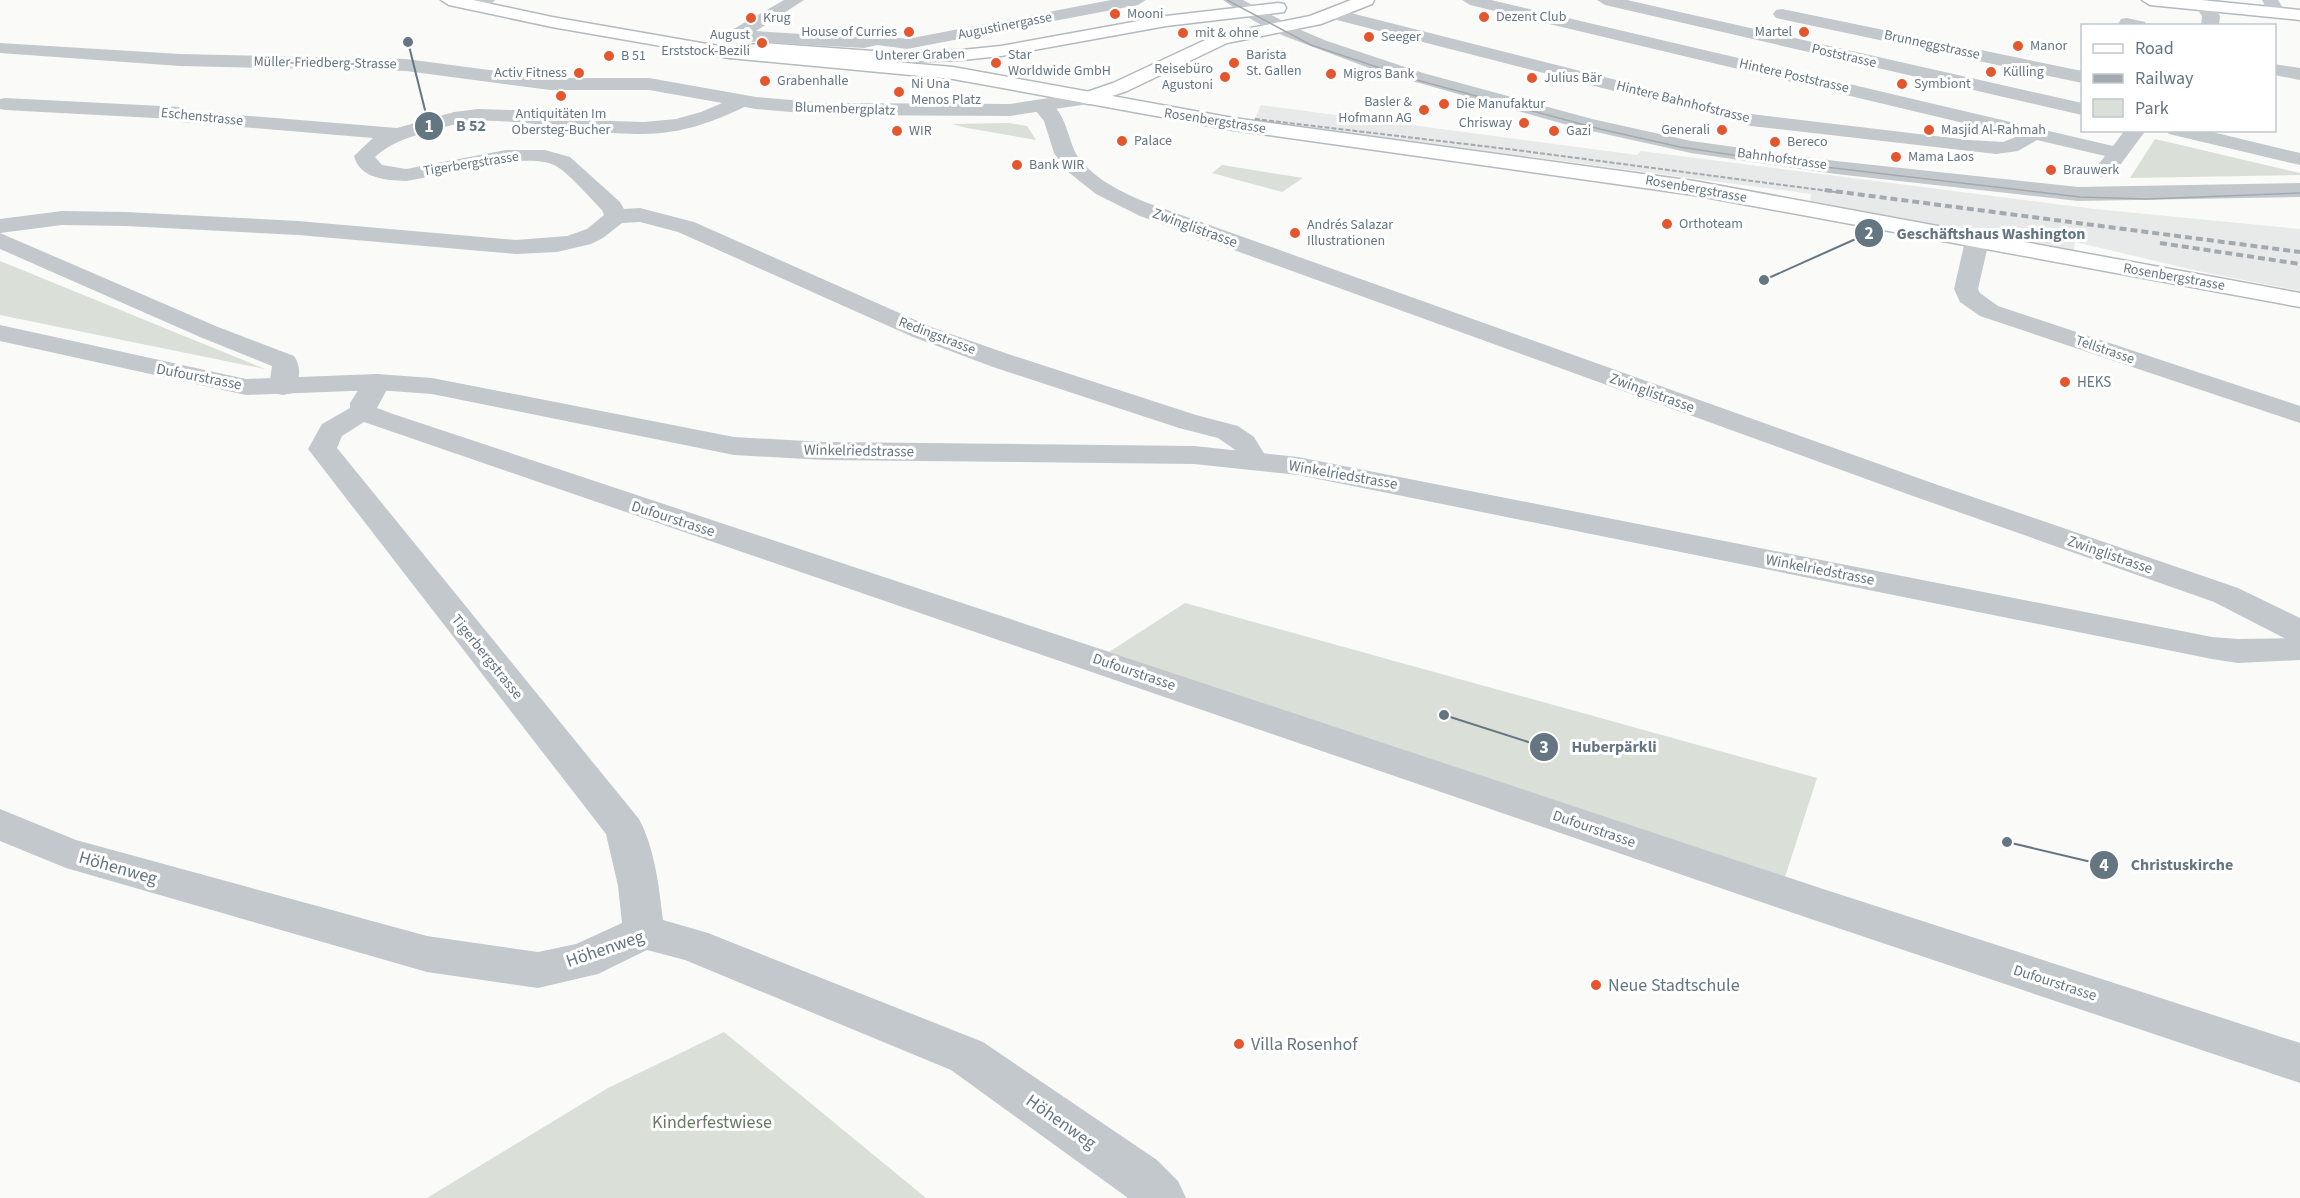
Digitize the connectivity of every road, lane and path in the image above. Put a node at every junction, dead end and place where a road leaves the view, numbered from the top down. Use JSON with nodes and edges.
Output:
{"nodes":[{"id":1,"x":450,"y":0,"type":"edge"},
{"id":2,"x":1138,"y":0,"type":"edge"},
{"id":3,"x":1232,"y":0,"type":"edge"},
{"id":4,"x":1366,"y":0,"type":"edge"},
{"id":5,"x":1605,"y":0,"type":"edge"},
{"id":6,"x":2150,"y":0,"type":"edge"},
{"id":7,"x":788,"y":1,"type":"edge"},
{"id":8,"x":1109,"y":2,"type":"edge"},
{"id":9,"x":479,"y":3,"type":"edge"},
{"id":10,"x":1808,"y":4,"type":"dead end"},
{"id":11,"x":2202,"y":4,"type":"junction"},
{"id":12,"x":1470,"y":5,"type":"edge"},
{"id":13,"x":2273,"y":6,"type":"edge"},
{"id":14,"x":1283,"y":13,"type":"junction"},
{"id":15,"x":1335,"y":14,"type":"junction"},
{"id":16,"x":1782,"y":14,"type":"junction"},
{"id":17,"x":1256,"y":15,"type":"junction"},
{"id":18,"x":2300,"y":15,"type":"edge"},
{"id":19,"x":1561,"y":22,"type":"junction"},
{"id":20,"x":928,"y":23,"type":"dead end"},
{"id":21,"x":1439,"y":24,"type":"dead end"},
{"id":22,"x":2210,"y":24,"type":"edge"},
{"id":23,"x":1737,"y":32,"type":"junction"},
{"id":24,"x":1541,"y":33,"type":"dead end"},
{"id":25,"x":1417,"y":35,"type":"junction"},
{"id":26,"x":1761,"y":38,"type":"junction"},
{"id":27,"x":1222,"y":39,"type":"junction"},
{"id":28,"x":877,"y":40,"type":"junction"},
{"id":29,"x":1646,"y":42,"type":"junction"},
{"id":30,"x":1521,"y":45,"type":"dead end"},
{"id":31,"x":726,"y":46,"type":"junction"},
{"id":32,"x":0,"y":48,"type":"edge"},
{"id":33,"x":908,"y":51,"type":"junction"},
{"id":34,"x":1627,"y":54,"type":"dead end"},
{"id":35,"x":1500,"y":56,"type":"junction"},
{"id":36,"x":1726,"y":61,"type":"junction"},
{"id":37,"x":1608,"y":66,"type":"dead end"},
{"id":38,"x":2276,"y":69,"type":"edge"},
{"id":39,"x":1708,"y":74,"type":"dead end"},
{"id":40,"x":2300,"y":74,"type":"edge"},
{"id":41,"x":2081,"y":78,"type":"edge"},
{"id":42,"x":1589,"y":79,"type":"junction"},
{"id":43,"x":2081,"y":79,"type":"edge"},
{"id":44,"x":1816,"y":82,"type":"junction"},
{"id":45,"x":648,"y":84,"type":"joint"},
{"id":46,"x":1690,"y":87,"type":"dead end"},
{"id":47,"x":1798,"y":95,"type":"dead end"},
{"id":48,"x":1088,"y":98,"type":"junction"},
{"id":49,"x":1671,"y":100,"type":"junction"},
{"id":50,"x":741,"y":101,"type":"junction"},
{"id":51,"x":5,"y":104,"type":"dead end"},
{"id":52,"x":2058,"y":104,"type":"junction"},
{"id":53,"x":1042,"y":106,"type":"junction"},
{"id":54,"x":1780,"y":108,"type":"dead end"},
{"id":55,"x":2081,"y":109,"type":"edge"},
{"id":56,"x":1763,"y":122,"type":"junction"},
{"id":57,"x":2134,"y":132,"type":"edge"},
{"id":58,"x":2185,"y":132,"type":"edge"},
{"id":59,"x":1625,"y":133,"type":"junction"},
{"id":60,"x":2032,"y":133,"type":"junction"},
{"id":61,"x":399,"y":134,"type":"junction"},
{"id":62,"x":2117,"y":153,"type":"junction"},
{"id":63,"x":2300,"y":159,"type":"edge"},
{"id":64,"x":2300,"y":189,"type":"edge"},
{"id":65,"x":2113,"y":195,"type":"junction"},
{"id":66,"x":615,"y":216,"type":"junction"},
{"id":67,"x":0,"y":226,"type":"edge"},
{"id":68,"x":0,"y":240,"type":"edge"},
{"id":69,"x":1977,"y":241,"type":"junction"},
{"id":70,"x":2300,"y":300,"type":"edge"},
{"id":71,"x":0,"y":333,"type":"edge"},
{"id":72,"x":283,"y":387,"type":"junction"},
{"id":73,"x":370,"y":397,"type":"junction"},
{"id":74,"x":2300,"y":415,"type":"edge"},
{"id":75,"x":1253,"y":460,"type":"junction"},
{"id":76,"x":2300,"y":632,"type":"edge"},
{"id":77,"x":2300,"y":649,"type":"edge"},
{"id":78,"x":0,"y":824,"type":"edge"},
{"id":79,"x":644,"y":932,"type":"junction"},
{"id":80,"x":2300,"y":1063,"type":"edge"},
{"id":81,"x":1161,"y":1198,"type":"edge"}],
"edges":[{"from":1,"to":9,"type":"main road","name":"Unterer Graben"},
{"from":2,"to":8,"type":"street","name":"Augustinergasse"},
{"from":3,"to":17,"type":"street"},
{"from":4,"to":15,"type":"main road"},
{"from":5,"to":23,"type":"street","name":"Poststrasse"},
{"from":6,"to":11,"type":"main road"},
{"from":7,"to":31,"type":"street"},
{"from":8,"to":33,"type":"street","name":"Augustinergasse"},
{"from":9,"to":31,"type":"main road","name":"Unterer Graben"},
{"from":10,"to":16,"type":"street"},
{"from":11,"to":13,"type":"main road"},
{"from":11,"to":22,"type":"street"},
{"from":12,"to":19,"type":"street","name":"Hintere Poststrasse"},
{"from":13,"to":18,"type":"main road"},
{"from":14,"to":15,"type":"main road"},
{"from":14,"to":17,"type":"main road"},
{"from":14,"to":27,"type":"main road","name":"Blumenbergplatz"},
{"from":14,"to":59,"type":"street","name":"Bahnhofstrasse"},
{"from":15,"to":25,"type":"street","name":"Hintere Bahnhofstrasse"},
{"from":16,"to":23,"type":"street"},
{"from":16,"to":41,"type":"street","name":"Brunneggstrasse"},
{"from":17,"to":27,"type":"main road"},
{"from":17,"to":33,"type":"main road","name":"Unterer Graben"},
{"from":19,"to":24,"type":"street"},
{"from":19,"to":29,"type":"street","name":"Hintere Poststrasse"},
{"from":20,"to":28,"type":"street"},
{"from":21,"to":25,"type":"street"},
{"from":23,"to":26,"type":"street","name":"Poststrasse"},
{"from":25,"to":35,"type":"street","name":"Hintere Bahnhofstrasse"},
{"from":26,"to":36,"type":"street"},
{"from":26,"to":52,"type":"street","name":"Poststrasse"},
{"from":27,"to":48,"type":"main road","name":"Blumenbergplatz"},
{"from":28,"to":31,"type":"street","name":"Augustinergasse"},
{"from":28,"to":33,"type":"street","name":"Augustinergasse"},
{"from":29,"to":34,"type":"street"},
{"from":29,"to":36,"type":"street","name":"Hintere Poststrasse"},
{"from":30,"to":35,"type":"street"},
{"from":31,"to":33,"type":"main road","name":"Unterer Graben"},
{"from":31,"to":48,"type":"main road","name":"Unterer Graben"},
{"from":32,"to":45,"type":"street","name":"Müller-Friedberg-Strasse"},
{"from":35,"to":42,"type":"street","name":"Hintere Bahnhofstrasse"},
{"from":36,"to":39,"type":"street"},
{"from":36,"to":44,"type":"street","name":"Hintere Poststrasse"},
{"from":37,"to":42,"type":"street"},
{"from":38,"to":40,"type":"street"},
{"from":42,"to":49,"type":"street","name":"Hintere Bahnhofstrasse"},
{"from":43,"to":52,"type":"street"},
{"from":44,"to":47,"type":"street"},
{"from":44,"to":60,"type":"street","name":"Hintere Poststrasse"},
{"from":45,"to":50,"type":"street","name":"Blumenbergplatz"},
{"from":46,"to":49,"type":"street"},
{"from":48,"to":53,"type":"street","name":"Blumenbergplatz"},
{"from":48,"to":69,"type":"main road","name":"Rosenbergstrasse"},
{"from":49,"to":56,"type":"street","name":"Hintere Bahnhofstrasse"},
{"from":49,"to":59,"type":"street"},
{"from":50,"to":53,"type":"street","name":"Blumenbergplatz"},
{"from":50,"to":61,"type":"street","name":"Tigerbergstrasse"},
{"from":51,"to":61,"type":"street","name":"Eschenstrasse"},
{"from":52,"to":55,"type":"street","name":"Poststrasse"},
{"from":53,"to":76,"type":"street","name":"Zwinglistrasse"},
{"from":54,"to":56,"type":"street"},
{"from":56,"to":60,"type":"street","name":"Hintere Bahnhofstrasse"},
{"from":57,"to":62,"type":"street"},
{"from":58,"to":63,"type":"street"},
{"from":59,"to":65,"type":"street","name":"Bahnhofstrasse"},
{"from":60,"to":62,"type":"street","name":"Hintere Poststrasse"},
{"from":61,"to":66,"type":"street","name":"Tigerbergstrasse"},
{"from":62,"to":65,"type":"street"},
{"from":64,"to":65,"type":"street","name":"Bahnhofstrasse"},
{"from":66,"to":67,"type":"street"},
{"from":66,"to":75,"type":"street","name":"Redingstrasse"},
{"from":68,"to":72,"type":"street"},
{"from":69,"to":70,"type":"main road","name":"Rosenbergstrasse"},
{"from":69,"to":74,"type":"street","name":"Tellstrasse"},
{"from":71,"to":72,"type":"street","name":"Dufourstrasse"},
{"from":72,"to":73,"type":"street","name":"Dufourstrasse"},
{"from":73,"to":75,"type":"street","name":"Winkelriedstrasse"},
{"from":73,"to":79,"type":"street","name":"Tigerbergstrasse"},
{"from":73,"to":80,"type":"street","name":"Dufourstrasse"},
{"from":75,"to":77,"type":"street","name":"Winkelriedstrasse"},
{"from":78,"to":79,"type":"street","name":"Höhenweg"},
{"from":79,"to":81,"type":"street","name":"Höhenweg"}]}
